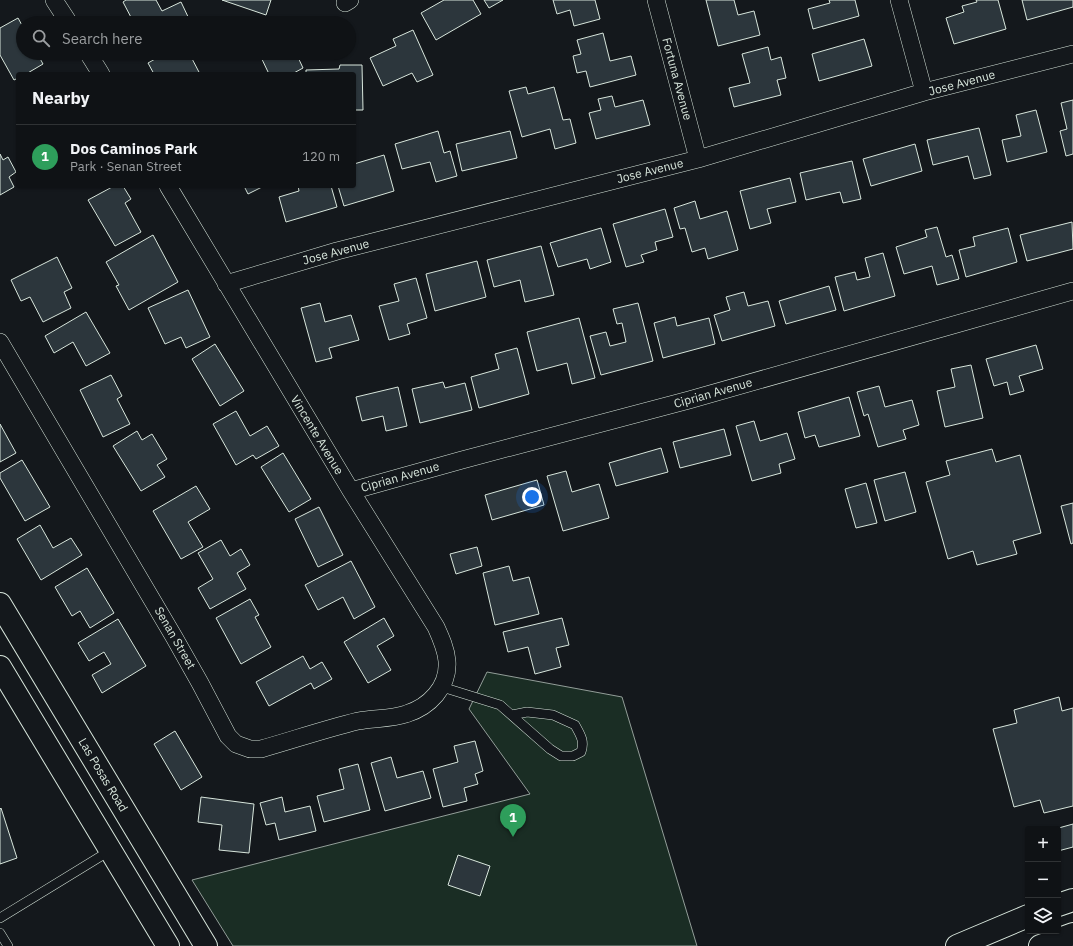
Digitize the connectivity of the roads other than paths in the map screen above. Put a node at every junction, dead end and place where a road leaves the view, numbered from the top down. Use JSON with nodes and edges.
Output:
{"nodes":[{"id":1,"x":54,"y":0,"type":"edge"},
{"id":2,"x":656,"y":0,"type":"edge"},
{"id":3,"x":899,"y":0,"type":"edge"},
{"id":4,"x":64,"y":16,"type":"edge"},
{"id":5,"x":1073,"y":54,"type":"edge"},
{"id":6,"x":92,"y":60,"type":"edge"},
{"id":7,"x":100,"y":72,"type":"edge"},
{"id":8,"x":924,"y":92,"type":"junction"},
{"id":9,"x":698,"y":159,"type":"junction"},
{"id":10,"x":169,"y":188,"type":"edge"},
{"id":11,"x":226,"y":284,"type":"junction"},
{"id":12,"x":1073,"y":291,"type":"edge"},
{"id":13,"x":0,"y":342,"type":"edge"},
{"id":14,"x":351,"y":491,"type":"junction"},
{"id":15,"x":0,"y":604,"type":"edge"},
{"id":16,"x":0,"y":667,"type":"edge"},
{"id":17,"x":442,"y":687,"type":"junction"},
{"id":18,"x":512,"y":715,"type":"junction"},
{"id":19,"x":110,"y":850,"type":"junction"},
{"id":20,"x":1073,"y":900,"type":"edge"},
{"id":21,"x":1061,"y":904,"type":"edge"},
{"id":22,"x":1025,"y":917,"type":"edge"},
{"id":23,"x":0,"y":918,"type":"edge"},
{"id":24,"x":0,"y":933,"type":"edge"},
{"id":25,"x":1073,"y":934,"type":"edge"},
{"id":26,"x":8,"y":946,"type":"edge"},
{"id":27,"x":168,"y":946,"type":"edge"},
{"id":28,"x":190,"y":946,"type":"edge"},
{"id":29,"x":206,"y":946,"type":"edge"},
{"id":30,"x":957,"y":946,"type":"edge"},
{"id":31,"x":1040,"y":946,"type":"edge"}],
"edges":[{"from":1,"to":4,"type":"street"},
{"from":2,"to":9,"type":"street","name":"Fortuna Avenue"},
{"from":3,"to":8,"type":"street"},
{"from":5,"to":8,"type":"street","name":"Jose Avenue"},
{"from":6,"to":7,"type":"street"},
{"from":8,"to":9,"type":"street","name":"Jose Avenue"},
{"from":9,"to":11,"type":"street","name":"Jose Avenue"},
{"from":10,"to":11,"type":"street","name":"Vincente Avenue"},
{"from":11,"to":14,"type":"street","name":"Vincente Avenue"},
{"from":12,"to":14,"type":"street","name":"Ciprian Avenue"},
{"from":13,"to":17,"type":"street","name":"Senan Street"},
{"from":14,"to":17,"type":"street","name":"Vincente Avenue"},
{"from":15,"to":29,"type":"main road","name":"Las Posas Road"},
{"from":16,"to":19,"type":"main road"},
{"from":17,"to":18,"type":"lane"},
{"from":18,"to":18,"type":"lane"},
{"from":19,"to":23,"type":"lane"},
{"from":19,"to":27,"type":"main road"},
{"from":19,"to":28,"type":"main road"},
{"from":20,"to":21,"type":"main road"},
{"from":22,"to":30,"type":"main road"},
{"from":24,"to":26,"type":"lane"},
{"from":25,"to":31,"type":"main road"}]}
